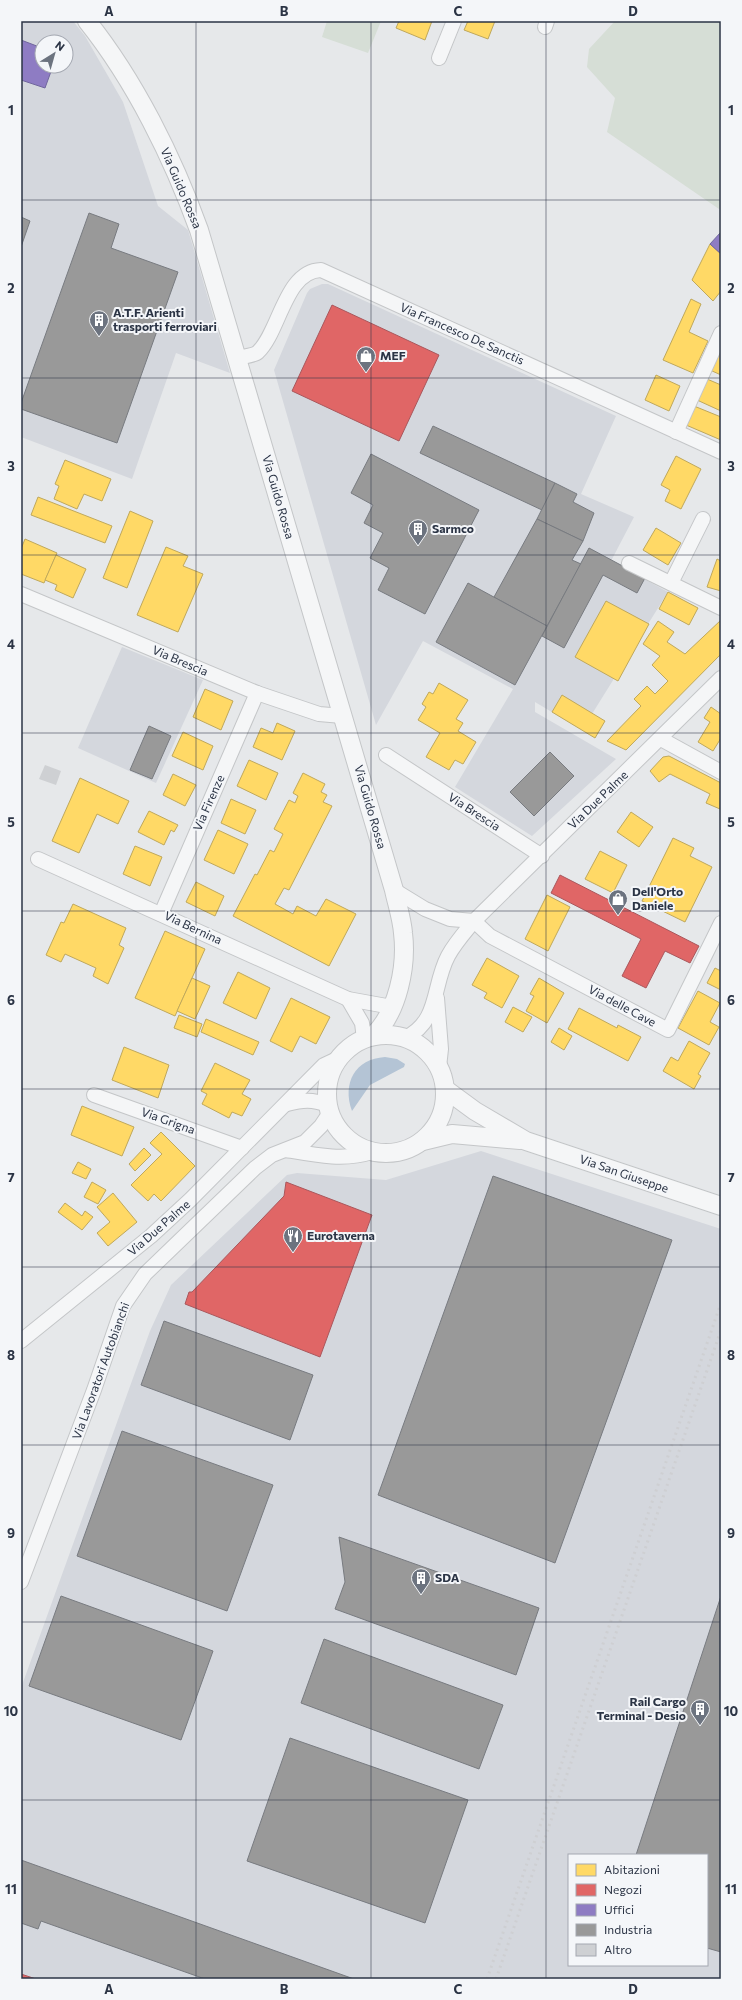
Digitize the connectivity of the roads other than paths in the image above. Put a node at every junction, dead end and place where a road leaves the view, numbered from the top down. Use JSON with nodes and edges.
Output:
{"nodes":[{"id":1,"x":87,"y":21,"type":"edge"},
{"id":2,"x":454,"y":21,"type":"edge"},
{"id":3,"x":439,"y":58,"type":"dead end"},
{"id":4,"x":721,"y":333,"type":"edge"},
{"id":5,"x":238,"y":358,"type":"junction"},
{"id":6,"x":676,"y":432,"type":"junction"},
{"id":7,"x":721,"y":452,"type":"edge"},
{"id":8,"x":703,"y":519,"type":"dead end"},
{"id":9,"x":629,"y":563,"type":"dead end"},
{"id":10,"x":671,"y":583,"type":"junction"},
{"id":11,"x":21,"y":594,"type":"edge"},
{"id":12,"x":721,"y":608,"type":"edge"},
{"id":13,"x":721,"y":678,"type":"edge"},
{"id":14,"x":257,"y":693,"type":"junction"},
{"id":15,"x":342,"y":716,"type":"junction"},
{"id":16,"x":661,"y":739,"type":"junction"},
{"id":17,"x":386,"y":755,"type":"dead end"},
{"id":18,"x":721,"y":772,"type":"edge"},
{"id":19,"x":542,"y":856,"type":"junction"},
{"id":20,"x":38,"y":859,"type":"dead end"},
{"id":21,"x":394,"y":890,"type":"junction"},
{"id":22,"x":161,"y":914,"type":"junction"},
{"id":23,"x":474,"y":921,"type":"junction"},
{"id":24,"x":721,"y":923,"type":"edge"},
{"id":25,"x":436,"y":989,"type":"junction"},
{"id":26,"x":348,"y":999,"type":"junction"},
{"id":27,"x":394,"y":1000,"type":"junction"},
{"id":28,"x":368,"y":1038,"type":"junction"},
{"id":29,"x":404,"y":1038,"type":"junction"},
{"id":30,"x":339,"y":1058,"type":"junction"},
{"id":31,"x":439,"y":1067,"type":"junction"},
{"id":32,"x":445,"y":1089,"type":"junction"},
{"id":33,"x":94,"y":1095,"type":"dead end"},
{"id":34,"x":287,"y":1104,"type":"junction"},
{"id":35,"x":328,"y":1110,"type":"junction"},
{"id":36,"x":423,"y":1141,"type":"junction"},
{"id":37,"x":526,"y":1141,"type":"junction"},
{"id":38,"x":242,"y":1148,"type":"junction"},
{"id":39,"x":286,"y":1150,"type":"junction"},
{"id":40,"x":372,"y":1152,"type":"junction"},
{"id":41,"x":721,"y":1206,"type":"edge"},
{"id":42,"x":21,"y":1342,"type":"edge"},
{"id":43,"x":21,"y":1582,"type":"edge"}],
"edges":[{"from":1,"to":5,"type":"street","name":"Via Guido Rossa"},
{"from":2,"to":3,"type":"street"},
{"from":4,"to":6,"type":"street"},
{"from":5,"to":6,"type":"street","name":"Via Francesco De Sanctis"},
{"from":5,"to":15,"type":"street","name":"Via Guido Rossa"},
{"from":6,"to":7,"type":"street","name":"Via Francesco De Sanctis"},
{"from":8,"to":10,"type":"street"},
{"from":9,"to":10,"type":"street"},
{"from":10,"to":12,"type":"street"},
{"from":11,"to":14,"type":"street","name":"Via Brescia"},
{"from":13,"to":16,"type":"street","name":"Via Due Palme"},
{"from":14,"to":15,"type":"street","name":"Via Brescia"},
{"from":14,"to":22,"type":"street","name":"Via Firenze"},
{"from":15,"to":21,"type":"street","name":"Via Guido Rossa"},
{"from":16,"to":18,"type":"street"},
{"from":16,"to":19,"type":"street","name":"Via Due Palme"},
{"from":17,"to":19,"type":"street","name":"Via Brescia"},
{"from":19,"to":23,"type":"street","name":"Via Due Palme"},
{"from":20,"to":22,"type":"street","name":"Via Bernina"},
{"from":21,"to":23,"type":"street"},
{"from":21,"to":27,"type":"street","name":"Via Guido Rossa"},
{"from":22,"to":26,"type":"street","name":"Via Bernina"},
{"from":23,"to":24,"type":"street","name":"Via delle Cave"},
{"from":23,"to":25,"type":"street","name":"Via Due Palme"},
{"from":25,"to":29,"type":"street","name":"Via Due Palme"},
{"from":25,"to":31,"type":"street","name":"Via Due Palme"},
{"from":26,"to":27,"type":"street","name":"Via Bernina"},
{"from":26,"to":28,"type":"street"},
{"from":27,"to":28,"type":"street","name":"Via Guido Rossa"},
{"from":27,"to":29,"type":"street","name":"Via Guido Rossa"},
{"from":28,"to":29,"type":"street"},
{"from":28,"to":30,"type":"street"},
{"from":29,"to":31,"type":"street"},
{"from":30,"to":34,"type":"street","name":"Via Due Palme"},
{"from":30,"to":35,"type":"street"},
{"from":31,"to":32,"type":"street"},
{"from":32,"to":36,"type":"street"},
{"from":32,"to":37,"type":"street","name":"Via San Giuseppe"},
{"from":33,"to":38,"type":"street","name":"Via Grigna"},
{"from":34,"to":35,"type":"street"},
{"from":34,"to":38,"type":"street","name":"Via Due Palme"},
{"from":35,"to":39,"type":"street","name":"Via Lavoratori Autobianchi"},
{"from":35,"to":40,"type":"street"},
{"from":36,"to":37,"type":"street","name":"Via San Giuseppe"},
{"from":36,"to":40,"type":"street"},
{"from":37,"to":41,"type":"street","name":"Via San Giuseppe"},
{"from":38,"to":42,"type":"street","name":"Via Due Palme"},
{"from":39,"to":40,"type":"street"},
{"from":39,"to":43,"type":"street","name":"Via Lavoratori Autobianchi"}]}
